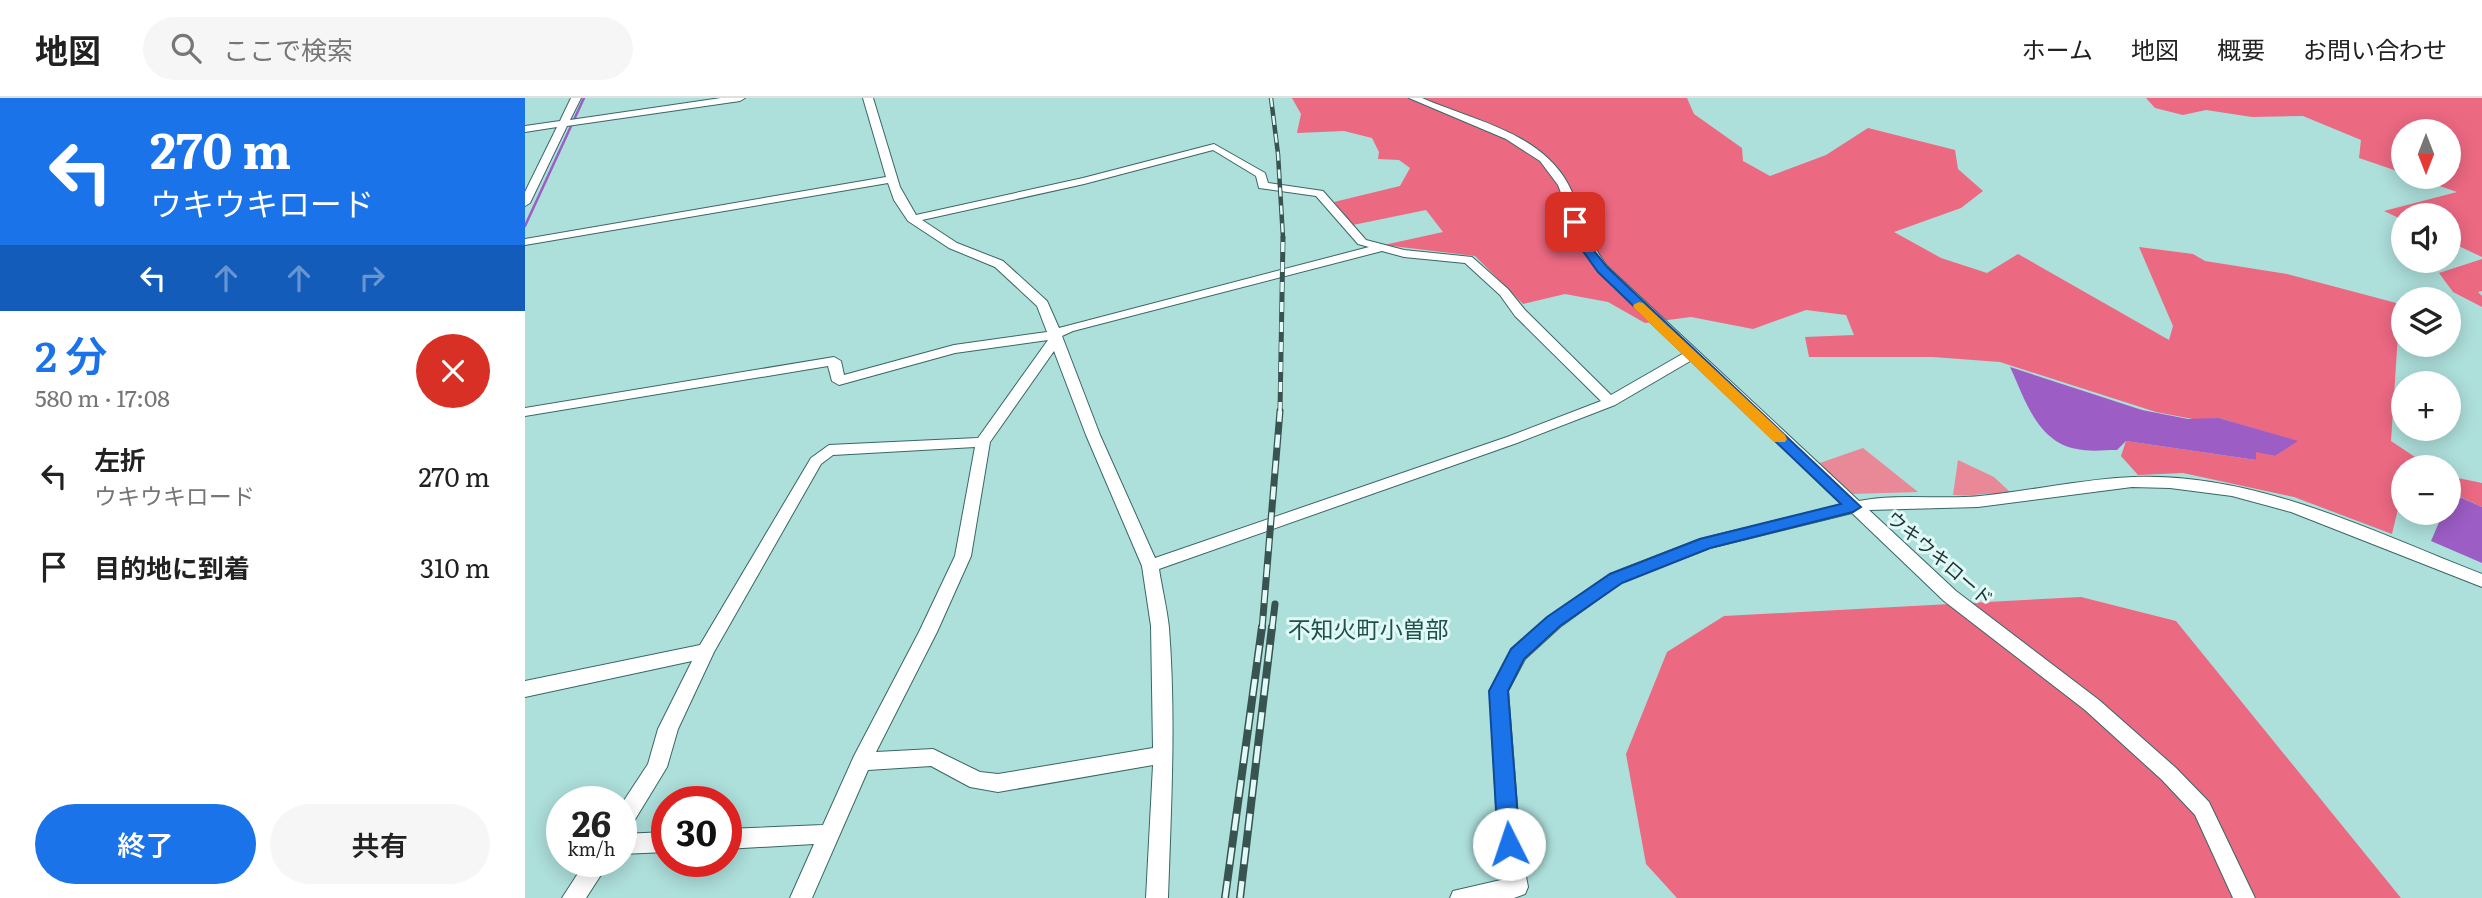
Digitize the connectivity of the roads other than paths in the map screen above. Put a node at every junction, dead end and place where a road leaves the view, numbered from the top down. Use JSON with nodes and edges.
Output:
{"nodes":[{"id":1,"x":576,"y":98,"type":"edge"},
{"id":2,"x":740,"y":98,"type":"edge"},
{"id":3,"x":868,"y":98,"type":"edge"},
{"id":4,"x":1414,"y":98,"type":"edge"},
{"id":5,"x":566,"y":123,"type":"junction"},
{"id":6,"x":525,"y":129,"type":"edge"},
{"id":7,"x":893,"y":179,"type":"junction"},
{"id":8,"x":525,"y":203,"type":"edge"},
{"id":9,"x":912,"y":219,"type":"junction"},
{"id":10,"x":525,"y":242,"type":"edge"},
{"id":11,"x":1380,"y":248,"type":"junction"},
{"id":12,"x":1055,"y":337,"type":"junction"},
{"id":13,"x":1691,"y":355,"type":"junction"},
{"id":14,"x":1610,"y":402,"type":"junction"},
{"id":15,"x":525,"y":412,"type":"edge"},
{"id":16,"x":983,"y":442,"type":"junction"},
{"id":17,"x":1853,"y":507,"type":"junction"},
{"id":18,"x":1150,"y":566,"type":"junction"},
{"id":19,"x":2482,"y":581,"type":"edge"},
{"id":20,"x":706,"y":651,"type":"junction"},
{"id":21,"x":525,"y":689,"type":"edge"},
{"id":22,"x":1163,"y":755,"type":"junction"},
{"id":23,"x":861,"y":762,"type":"junction"},
{"id":24,"x":637,"y":799,"type":"edge"},
{"id":25,"x":829,"y":834,"type":"junction"},
{"id":26,"x":742,"y":838,"type":"edge"},
{"id":27,"x":588,"y":877,"type":"edge"},
{"id":28,"x":1522,"y":893,"type":"edge"},
{"id":29,"x":573,"y":898,"type":"edge"},
{"id":30,"x":801,"y":898,"type":"edge"},
{"id":31,"x":1157,"y":898,"type":"edge"},
{"id":32,"x":1461,"y":898,"type":"edge"},
{"id":33,"x":2244,"y":898,"type":"edge"}],
"edges":[{"from":1,"to":5,"type":"street"},
{"from":2,"to":5,"type":"street"},
{"from":3,"to":7,"type":"street"},
{"from":4,"to":13,"type":"street","name":"ウキウキロード"},
{"from":5,"to":6,"type":"street"},
{"from":5,"to":8,"type":"street"},
{"from":7,"to":9,"type":"street"},
{"from":7,"to":10,"type":"street"},
{"from":9,"to":11,"type":"street"},
{"from":9,"to":12,"type":"street"},
{"from":11,"to":12,"type":"street"},
{"from":11,"to":14,"type":"street"},
{"from":12,"to":15,"type":"street"},
{"from":12,"to":16,"type":"street"},
{"from":12,"to":18,"type":"street"},
{"from":13,"to":14,"type":"street"},
{"from":13,"to":17,"type":"street","name":"ウキウキロード"},
{"from":14,"to":18,"type":"street"},
{"from":16,"to":20,"type":"street"},
{"from":16,"to":23,"type":"street"},
{"from":17,"to":19,"type":"street"},
{"from":17,"to":28,"type":"street"},
{"from":17,"to":33,"type":"street","name":"ウキウキロード"},
{"from":18,"to":22,"type":"street"},
{"from":20,"to":21,"type":"street"},
{"from":20,"to":24,"type":"street"},
{"from":22,"to":23,"type":"street"},
{"from":22,"to":31,"type":"street"},
{"from":23,"to":25,"type":"street"},
{"from":25,"to":26,"type":"street"},
{"from":25,"to":30,"type":"street"},
{"from":27,"to":29,"type":"street"},
{"from":28,"to":32,"type":"street"}]}
